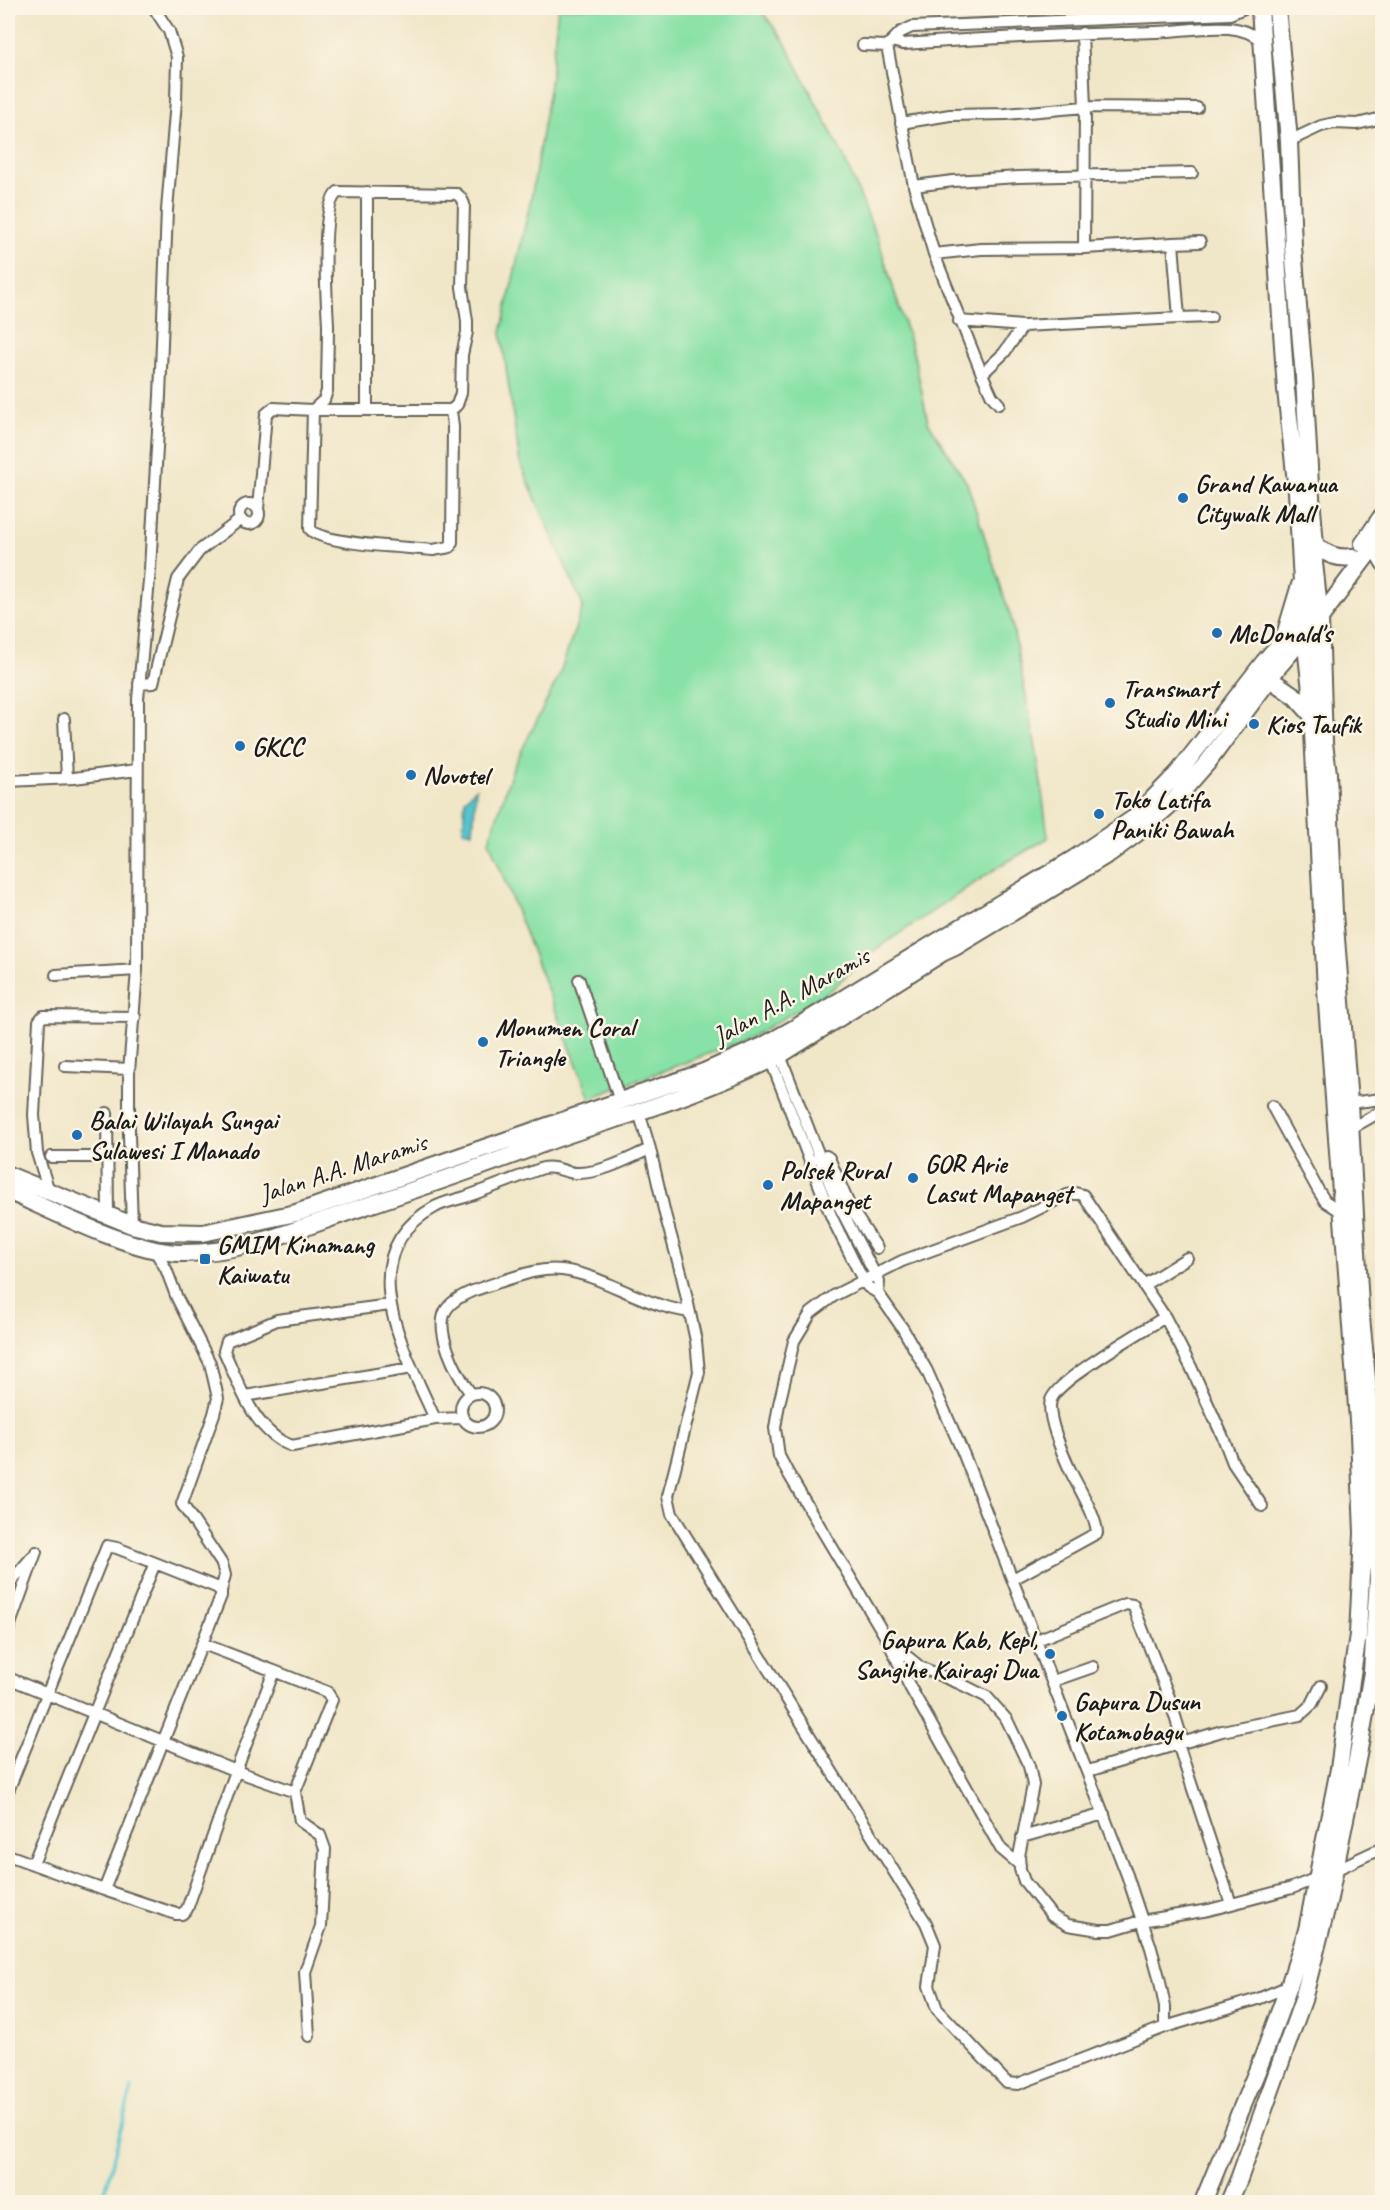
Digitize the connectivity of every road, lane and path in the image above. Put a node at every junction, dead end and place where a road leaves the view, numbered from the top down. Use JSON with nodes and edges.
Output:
{"nodes":[{"id":1,"x":154,"y":8,"type":"edge"},
{"id":2,"x":1260,"y":8,"type":"edge"},
{"id":3,"x":1277,"y":8,"type":"edge"},
{"id":4,"x":1242,"y":9,"type":"edge"},
{"id":5,"x":1050,"y":22,"type":"junction"},
{"id":6,"x":1111,"y":26,"type":"junction"},
{"id":7,"x":1241,"y":30,"type":"junction"},
{"id":8,"x":1082,"y":33,"type":"junction"},
{"id":9,"x":1051,"y":35,"type":"junction"},
{"id":10,"x":1262,"y":41,"type":"junction"},
{"id":11,"x":889,"y":44,"type":"junction"},
{"id":12,"x":863,"y":45,"type":"dead end"},
{"id":13,"x":1085,"y":107,"type":"junction"},
{"id":14,"x":1197,"y":108,"type":"dead end"},
{"id":15,"x":1383,"y":118,"type":"edge"},
{"id":16,"x":900,"y":123,"type":"junction"},
{"id":17,"x":1289,"y":141,"type":"junction"},
{"id":18,"x":1192,"y":173,"type":"dead end"},
{"id":19,"x":1085,"y":176,"type":"junction"},
{"id":20,"x":914,"y":186,"type":"junction"},
{"id":21,"x":368,"y":192,"type":"junction"},
{"id":22,"x":1200,"y":242,"type":"dead end"},
{"id":23,"x":1173,"y":243,"type":"junction"},
{"id":24,"x":1084,"y":248,"type":"junction"},
{"id":25,"x":934,"y":254,"type":"junction"},
{"id":26,"x":1211,"y":317,"type":"dead end"},
{"id":27,"x":1179,"y":318,"type":"junction"},
{"id":28,"x":959,"y":321,"type":"junction"},
{"id":29,"x":1023,"y":326,"type":"junction"},
{"id":30,"x":982,"y":374,"type":"junction"},
{"id":31,"x":999,"y":404,"type":"dead end"},
{"id":32,"x":313,"y":410,"type":"junction"},
{"id":33,"x":366,"y":410,"type":"junction"},
{"id":34,"x":451,"y":410,"type":"junction"},
{"id":35,"x":1383,"y":516,"type":"edge"},
{"id":36,"x":1378,"y":542,"type":"edge"},
{"id":37,"x":1315,"y":545,"type":"junction"},
{"id":38,"x":1353,"y":557,"type":"junction"},
{"id":39,"x":1383,"y":565,"type":"edge"},
{"id":40,"x":1303,"y":575,"type":"junction"},
{"id":41,"x":1315,"y":612,"type":"junction"},
{"id":42,"x":1305,"y":636,"type":"junction"},
{"id":43,"x":1284,"y":639,"type":"junction"},
{"id":44,"x":1270,"y":679,"type":"junction"},
{"id":45,"x":139,"y":684,"type":"junction"},
{"id":46,"x":1312,"y":715,"type":"junction"},
{"id":47,"x":64,"y":719,"type":"dead end"},
{"id":48,"x":137,"y":770,"type":"junction"},
{"id":49,"x":1321,"y":772,"type":"junction"},
{"id":50,"x":67,"y":778,"type":"junction"},
{"id":51,"x":8,"y":781,"type":"edge"},
{"id":52,"x":137,"y":970,"type":"junction"},
{"id":53,"x":56,"y":975,"type":"dead end"},
{"id":54,"x":579,"y":980,"type":"dead end"},
{"id":55,"x":135,"y":1017,"type":"junction"},
{"id":56,"x":772,"y":1050,"type":"junction"},
{"id":57,"x":65,"y":1066,"type":"dead end"},
{"id":58,"x":129,"y":1069,"type":"junction"},
{"id":59,"x":1383,"y":1099,"type":"edge"},
{"id":60,"x":620,"y":1101,"type":"junction"},
{"id":61,"x":1349,"y":1103,"type":"junction"},
{"id":62,"x":1272,"y":1106,"type":"dead end"},
{"id":63,"x":1383,"y":1111,"type":"edge"},
{"id":64,"x":639,"y":1112,"type":"junction"},
{"id":65,"x":107,"y":1113,"type":"dead end"},
{"id":66,"x":1350,"y":1129,"type":"junction"},
{"id":67,"x":650,"y":1149,"type":"junction"},
{"id":68,"x":524,"y":1151,"type":"junction"},
{"id":69,"x":51,"y":1156,"type":"dead end"},
{"id":70,"x":106,"y":1157,"type":"junction"},
{"id":71,"x":818,"y":1158,"type":"junction"},
{"id":72,"x":532,"y":1172,"type":"junction"},
{"id":73,"x":8,"y":1175,"type":"edge"},
{"id":74,"x":8,"y":1191,"type":"edge"},
{"id":75,"x":49,"y":1191,"type":"junction"},
{"id":76,"x":1342,"y":1212,"type":"junction"},
{"id":77,"x":108,"y":1216,"type":"junction"},
{"id":78,"x":132,"y":1225,"type":"junction"},
{"id":79,"x":877,"y":1248,"type":"dead end"},
{"id":80,"x":154,"y":1249,"type":"junction"},
{"id":81,"x":1186,"y":1258,"type":"dead end"},
{"id":82,"x":875,"y":1274,"type":"junction"},
{"id":83,"x":863,"y":1280,"type":"junction"},
{"id":84,"x":1144,"y":1285,"type":"junction"},
{"id":85,"x":878,"y":1293,"type":"junction"},
{"id":86,"x":390,"y":1305,"type":"junction"},
{"id":87,"x":689,"y":1312,"type":"junction"},
{"id":88,"x":1165,"y":1317,"type":"junction"},
{"id":89,"x":412,"y":1368,"type":"junction"},
{"id":90,"x":471,"y":1394,"type":"junction"},
{"id":91,"x":245,"y":1396,"type":"junction"},
{"id":92,"x":463,"y":1418,"type":"junction"},
{"id":93,"x":435,"y":1419,"type":"junction"},
{"id":94,"x":1262,"y":1506,"type":"dead end"},
{"id":95,"x":155,"y":1563,"type":"junction"},
{"id":96,"x":1013,"y":1579,"type":"junction"},
{"id":97,"x":8,"y":1585,"type":"edge"},
{"id":98,"x":221,"y":1591,"type":"junction"},
{"id":99,"x":8,"y":1630,"type":"edge"},
{"id":100,"x":1037,"y":1640,"type":"junction"},
{"id":101,"x":888,"y":1641,"type":"junction"},
{"id":102,"x":203,"y":1644,"type":"junction"},
{"id":103,"x":1093,"y":1667,"type":"dead end"},
{"id":104,"x":274,"y":1671,"type":"junction"},
{"id":105,"x":8,"y":1678,"type":"edge"},
{"id":106,"x":1053,"y":1681,"type":"junction"},
{"id":107,"x":1321,"y":1686,"type":"dead end"},
{"id":108,"x":46,"y":1694,"type":"junction"},
{"id":109,"x":94,"y":1714,"type":"junction"},
{"id":110,"x":162,"y":1741,"type":"junction"},
{"id":111,"x":1181,"y":1743,"type":"junction"},
{"id":112,"x":236,"y":1771,"type":"junction"},
{"id":113,"x":1088,"y":1771,"type":"junction"},
{"id":114,"x":8,"y":1791,"type":"edge"},
{"id":115,"x":295,"y":1792,"type":"junction"},
{"id":116,"x":1104,"y":1814,"type":"junction"},
{"id":117,"x":1022,"y":1837,"type":"junction"},
{"id":118,"x":1383,"y":1848,"type":"edge"},
{"id":119,"x":8,"y":1855,"type":"edge"},
{"id":120,"x":33,"y":1864,"type":"junction"},
{"id":121,"x":1020,"y":1865,"type":"junction"},
{"id":122,"x":1335,"y":1870,"type":"junction"},
{"id":123,"x":1317,"y":1878,"type":"junction"},
{"id":124,"x":104,"y":1890,"type":"junction"},
{"id":125,"x":1231,"y":1904,"type":"junction"},
{"id":126,"x":1141,"y":1921,"type":"junction"},
{"id":127,"x":1289,"y":1986,"type":"junction"},
{"id":128,"x":1165,"y":2027,"type":"junction"},
{"id":129,"x":309,"y":2036,"type":"dead end"},
{"id":130,"x":1203,"y":2202,"type":"edge"},
{"id":131,"x":1229,"y":2202,"type":"edge"}],
"edges":[{"from":1,"to":45,"type":"street"},
{"from":2,"to":10,"type":"highway"},
{"from":3,"to":17,"type":"highway"},
{"from":4,"to":6,"type":"street"},
{"from":4,"to":7,"type":"street"},
{"from":5,"to":6,"type":"street"},
{"from":5,"to":9,"type":"street"},
{"from":5,"to":11,"type":"street"},
{"from":6,"to":7,"type":"street"},
{"from":6,"to":8,"type":"street"},
{"from":7,"to":10,"type":"street"},
{"from":8,"to":9,"type":"street"},
{"from":8,"to":13,"type":"street"},
{"from":9,"to":11,"type":"street"},
{"from":10,"to":40,"type":"highway"},
{"from":11,"to":12,"type":"street"},
{"from":11,"to":16,"type":"street"},
{"from":13,"to":14,"type":"street"},
{"from":13,"to":16,"type":"street"},
{"from":13,"to":19,"type":"street"},
{"from":15,"to":17,"type":"street"},
{"from":16,"to":20,"type":"street"},
{"from":17,"to":37,"type":"highway"},
{"from":18,"to":19,"type":"street"},
{"from":19,"to":20,"type":"street"},
{"from":19,"to":24,"type":"street"},
{"from":20,"to":25,"type":"street"},
{"from":21,"to":32,"type":"street"},
{"from":21,"to":33,"type":"street"},
{"from":21,"to":34,"type":"street"},
{"from":22,"to":23,"type":"street"},
{"from":23,"to":24,"type":"street"},
{"from":23,"to":27,"type":"street"},
{"from":24,"to":25,"type":"street"},
{"from":25,"to":28,"type":"street"},
{"from":26,"to":27,"type":"street"},
{"from":27,"to":29,"type":"street"},
{"from":28,"to":29,"type":"street"},
{"from":28,"to":30,"type":"street"},
{"from":29,"to":30,"type":"street"},
{"from":30,"to":31,"type":"street"},
{"from":32,"to":33,"type":"street"},
{"from":32,"to":34,"type":"street"},
{"from":32,"to":45,"type":"street"},
{"from":33,"to":34,"type":"street"},
{"from":35,"to":38,"type":"highway","name":"Jalan A.A. Maramis"},
{"from":36,"to":39,"type":"street"},
{"from":36,"to":41,"type":"highway"},
{"from":37,"to":38,"type":"highway"},
{"from":37,"to":41,"type":"highway"},
{"from":38,"to":41,"type":"highway","name":"Jalan A.A. Maramis"},
{"from":40,"to":41,"type":"highway"},
{"from":40,"to":43,"type":"highway"},
{"from":41,"to":42,"type":"highway"},
{"from":41,"to":43,"type":"highway","name":"Jalan A.A. Maramis"},
{"from":41,"to":49,"type":"highway"},
{"from":42,"to":44,"type":"highway"},
{"from":42,"to":46,"type":"highway"},
{"from":43,"to":56,"type":"highway","name":"Jalan A.A. Maramis"},
{"from":44,"to":46,"type":"highway"},
{"from":44,"to":56,"type":"highway"},
{"from":45,"to":48,"type":"street"},
{"from":46,"to":49,"type":"highway"},
{"from":47,"to":50,"type":"street"},
{"from":48,"to":50,"type":"street"},
{"from":48,"to":52,"type":"street"},
{"from":49,"to":61,"type":"highway"},
{"from":49,"to":76,"type":"highway"},
{"from":50,"to":51,"type":"street"},
{"from":52,"to":53,"type":"street"},
{"from":52,"to":55,"type":"street"},
{"from":54,"to":60,"type":"street"},
{"from":55,"to":58,"type":"street"},
{"from":55,"to":75,"type":"street"},
{"from":56,"to":60,"type":"highway","name":"Jalan A.A. Maramis"},
{"from":56,"to":64,"type":"highway"},
{"from":56,"to":71,"type":"street"},
{"from":56,"to":83,"type":"street"},
{"from":57,"to":58,"type":"street"},
{"from":58,"to":78,"type":"street"},
{"from":59,"to":61,"type":"street"},
{"from":60,"to":78,"type":"highway","name":"Jalan A.A. Maramis"},
{"from":61,"to":66,"type":"highway"},
{"from":62,"to":76,"type":"street"},
{"from":63,"to":66,"type":"street"},
{"from":64,"to":67,"type":"street"},
{"from":64,"to":68,"type":"highway"},
{"from":65,"to":70,"type":"street"},
{"from":66,"to":122,"type":"highway"},
{"from":67,"to":72,"type":"street"},
{"from":67,"to":87,"type":"street"},
{"from":68,"to":72,"type":"street"},
{"from":68,"to":80,"type":"highway"},
{"from":69,"to":70,"type":"street"},
{"from":70,"to":77,"type":"street"},
{"from":71,"to":79,"type":"street"},
{"from":71,"to":82,"type":"street"},
{"from":72,"to":86,"type":"street"},
{"from":73,"to":75,"type":"highway","name":"Jalan A.A. Maramis"},
{"from":74,"to":80,"type":"highway"},
{"from":75,"to":77,"type":"highway","name":"Jalan A.A. Maramis"},
{"from":76,"to":123,"type":"highway"},
{"from":77,"to":78,"type":"highway","name":"Jalan A.A. Maramis"},
{"from":80,"to":98,"type":"street"},
{"from":81,"to":84,"type":"street"},
{"from":82,"to":83,"type":"street"},
{"from":82,"to":84,"type":"street"},
{"from":82,"to":85,"type":"street"},
{"from":83,"to":85,"type":"street"},
{"from":83,"to":101,"type":"street"},
{"from":84,"to":88,"type":"street"},
{"from":85,"to":96,"type":"street"},
{"from":86,"to":89,"type":"street"},
{"from":86,"to":91,"type":"street"},
{"from":87,"to":90,"type":"street"},
{"from":87,"to":128,"type":"street"},
{"from":88,"to":94,"type":"street"},
{"from":88,"to":96,"type":"street"},
{"from":89,"to":91,"type":"street"},
{"from":89,"to":93,"type":"street"},
{"from":90,"to":92,"type":"street"},
{"from":90,"to":92,"type":"street"},
{"from":91,"to":93,"type":"street"},
{"from":92,"to":93,"type":"street"},
{"from":95,"to":98,"type":"street"},
{"from":95,"to":108,"type":"street"},
{"from":95,"to":109,"type":"street"},
{"from":96,"to":100,"type":"street"},
{"from":97,"to":99,"type":"street"},
{"from":98,"to":102,"type":"street"},
{"from":100,"to":106,"type":"street"},
{"from":100,"to":111,"type":"street"},
{"from":101,"to":117,"type":"street"},
{"from":101,"to":121,"type":"street"},
{"from":102,"to":104,"type":"street"},
{"from":102,"to":110,"type":"street"},
{"from":103,"to":106,"type":"street"},
{"from":104,"to":112,"type":"street"},
{"from":104,"to":115,"type":"street"},
{"from":105,"to":108,"type":"street"},
{"from":106,"to":113,"type":"street"},
{"from":107,"to":111,"type":"street"},
{"from":108,"to":109,"type":"street"},
{"from":108,"to":114,"type":"street"},
{"from":109,"to":110,"type":"street"},
{"from":109,"to":120,"type":"street"},
{"from":110,"to":112,"type":"street"},
{"from":110,"to":124,"type":"street"},
{"from":111,"to":113,"type":"street"},
{"from":111,"to":125,"type":"street"},
{"from":112,"to":115,"type":"street"},
{"from":112,"to":124,"type":"street"},
{"from":113,"to":116,"type":"street"},
{"from":115,"to":129,"type":"street"},
{"from":116,"to":117,"type":"street"},
{"from":116,"to":126,"type":"street"},
{"from":117,"to":121,"type":"street"},
{"from":118,"to":122,"type":"street"},
{"from":119,"to":120,"type":"street"},
{"from":120,"to":124,"type":"street"},
{"from":121,"to":126,"type":"street"},
{"from":122,"to":131,"type":"highway"},
{"from":123,"to":125,"type":"street"},
{"from":123,"to":127,"type":"highway"},
{"from":125,"to":126,"type":"street"},
{"from":126,"to":128,"type":"street"},
{"from":127,"to":128,"type":"street"},
{"from":127,"to":130,"type":"highway"}]}
